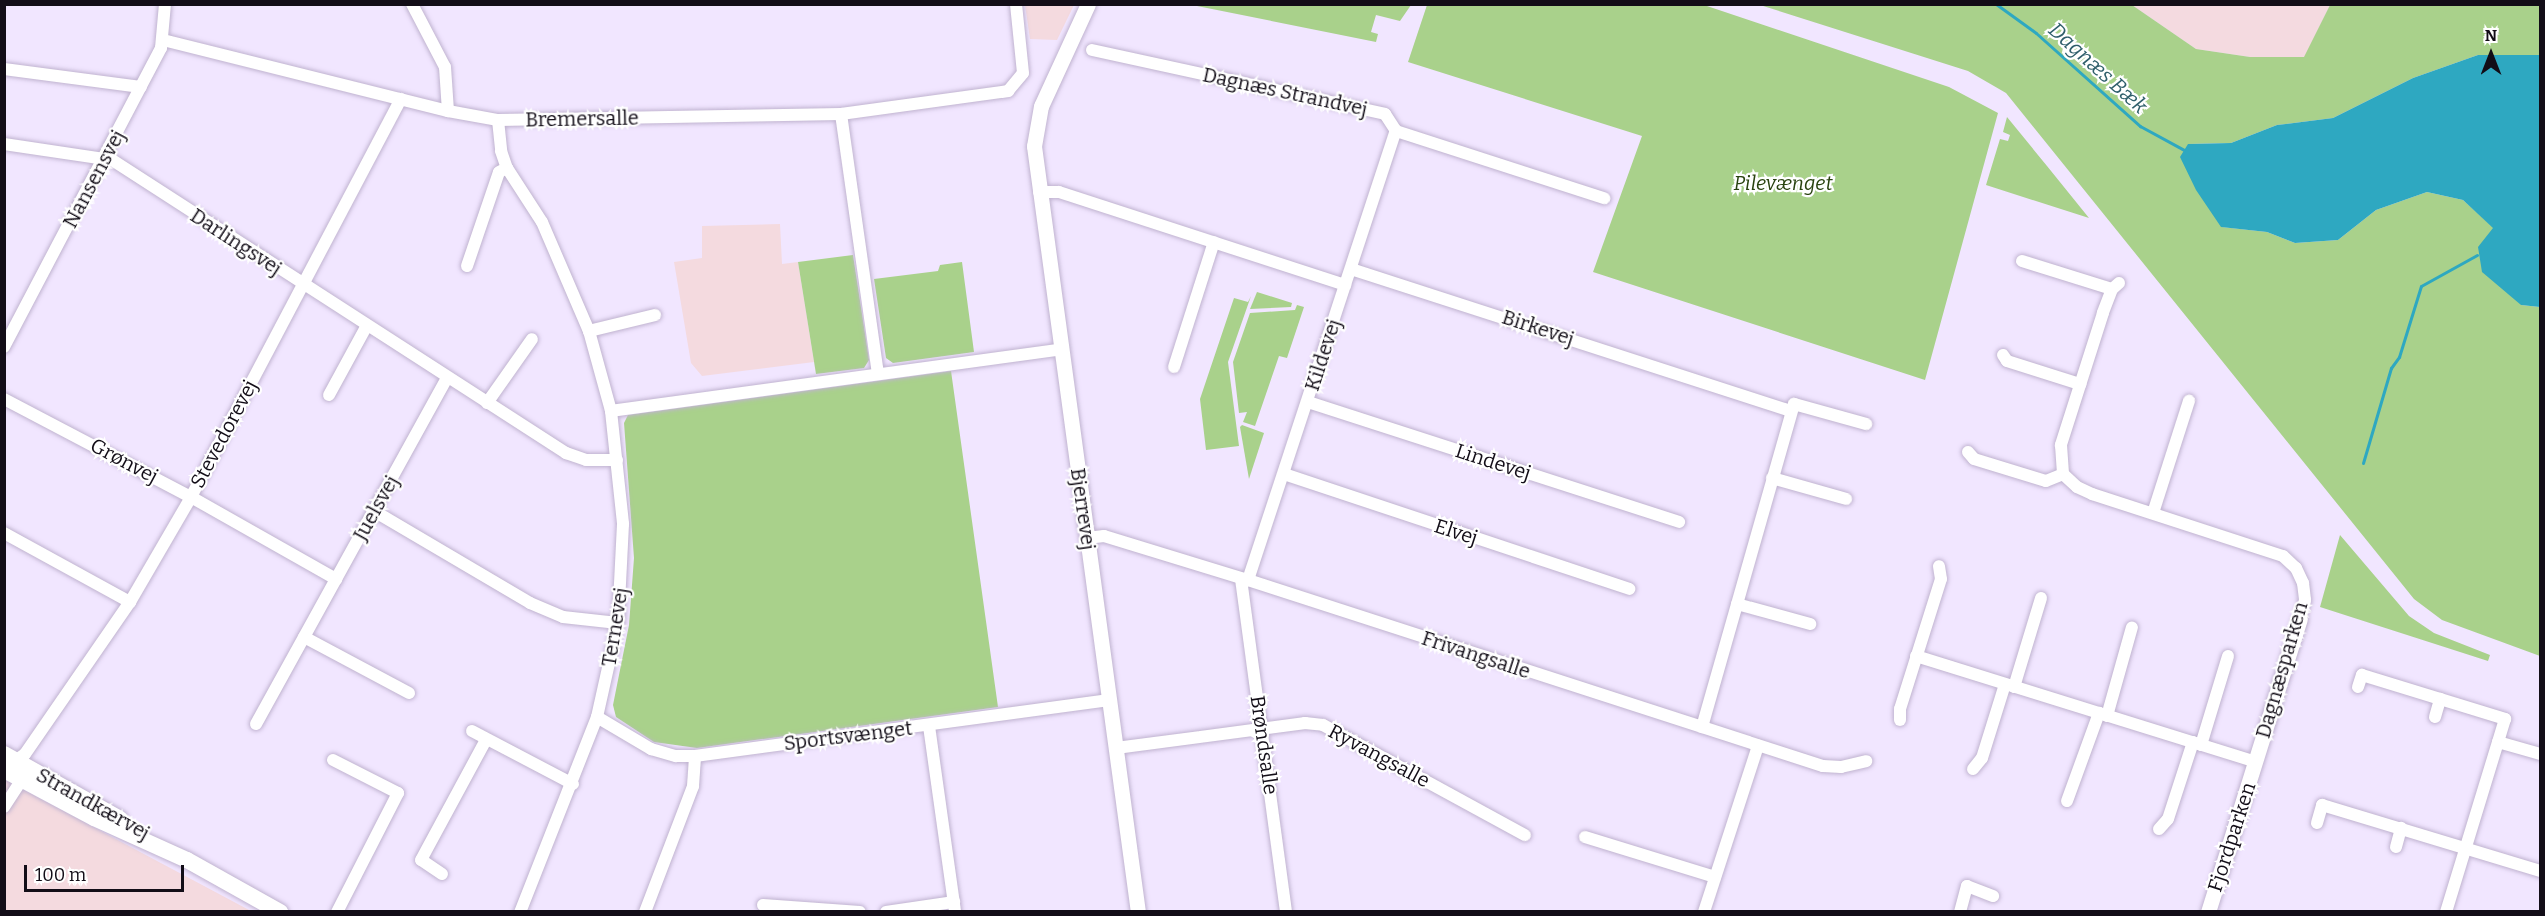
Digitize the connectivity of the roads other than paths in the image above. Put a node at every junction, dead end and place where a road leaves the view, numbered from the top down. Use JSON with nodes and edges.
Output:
{"nodes":[{"id":1,"x":165,"y":4,"type":"edge"},
{"id":2,"x":412,"y":4,"type":"edge"},
{"id":3,"x":1016,"y":4,"type":"edge"},
{"id":4,"x":1088,"y":4,"type":"edge"},
{"id":5,"x":163,"y":39,"type":"junction"},
{"id":6,"x":1092,"y":50,"type":"dead end"},
{"id":7,"x":4,"y":69,"type":"edge"},
{"id":8,"x":141,"y":87,"type":"junction"},
{"id":9,"x":401,"y":99,"type":"junction"},
{"id":10,"x":448,"y":111,"type":"junction"},
{"id":11,"x":841,"y":114,"type":"junction"},
{"id":12,"x":498,"y":120,"type":"junction"},
{"id":13,"x":1396,"y":130,"type":"junction"},
{"id":14,"x":4,"y":144,"type":"edge"},
{"id":15,"x":105,"y":158,"type":"junction"},
{"id":16,"x":507,"y":168,"type":"junction"},
{"id":17,"x":1039,"y":192,"type":"junction"},
{"id":18,"x":1604,"y":198,"type":"dead end"},
{"id":19,"x":1214,"y":242,"type":"junction"},
{"id":20,"x":2022,"y":261,"type":"dead end"},
{"id":21,"x":467,"y":266,"type":"dead end"},
{"id":22,"x":1351,"y":269,"type":"junction"},
{"id":23,"x":1345,"y":285,"type":"junction"},
{"id":24,"x":303,"y":286,"type":"junction"},
{"id":25,"x":655,"y":315,"type":"dead end"},
{"id":26,"x":366,"y":327,"type":"junction"},
{"id":27,"x":589,"y":331,"type":"junction"},
{"id":28,"x":532,"y":339,"type":"dead end"},
{"id":29,"x":4,"y":347,"type":"edge"},
{"id":30,"x":1060,"y":349,"type":"junction"},
{"id":31,"x":2003,"y":355,"type":"dead end"},
{"id":32,"x":1174,"y":367,"type":"dead end"},
{"id":33,"x":878,"y":374,"type":"junction"},
{"id":34,"x":447,"y":378,"type":"junction"},
{"id":35,"x":2080,"y":384,"type":"junction"},
{"id":36,"x":329,"y":395,"type":"dead end"},
{"id":37,"x":4,"y":399,"type":"edge"},
{"id":38,"x":2188,"y":401,"type":"dead end"},
{"id":39,"x":1308,"y":402,"type":"junction"},
{"id":40,"x":487,"y":403,"type":"junction"},
{"id":41,"x":611,"y":411,"type":"junction"},
{"id":42,"x":1791,"y":411,"type":"junction"},
{"id":43,"x":1866,"y":424,"type":"dead end"},
{"id":44,"x":1968,"y":452,"type":"dead end"},
{"id":45,"x":617,"y":460,"type":"junction"},
{"id":46,"x":1284,"y":474,"type":"junction"},
{"id":47,"x":2063,"y":474,"type":"junction"},
{"id":48,"x":1772,"y":478,"type":"junction"},
{"id":49,"x":191,"y":497,"type":"junction"},
{"id":50,"x":1846,"y":499,"type":"dead end"},
{"id":51,"x":374,"y":511,"type":"junction"},
{"id":52,"x":2153,"y":513,"type":"junction"},
{"id":53,"x":1679,"y":522,"type":"dead end"},
{"id":54,"x":4,"y":533,"type":"edge"},
{"id":55,"x":1087,"y":538,"type":"junction"},
{"id":56,"x":1940,"y":566,"type":"dead end"},
{"id":57,"x":336,"y":579,"type":"junction"},
{"id":58,"x":1245,"y":580,"type":"junction"},
{"id":59,"x":1629,"y":589,"type":"dead end"},
{"id":60,"x":2041,"y":598,"type":"dead end"},
{"id":61,"x":130,"y":602,"type":"junction"},
{"id":62,"x":1737,"y":604,"type":"junction"},
{"id":63,"x":2301,"y":619,"type":"joint"},
{"id":64,"x":618,"y":623,"type":"junction"},
{"id":65,"x":1810,"y":624,"type":"dead end"},
{"id":66,"x":2132,"y":627,"type":"dead end"},
{"id":67,"x":304,"y":637,"type":"junction"},
{"id":68,"x":2228,"y":656,"type":"dead end"},
{"id":69,"x":1916,"y":657,"type":"junction"},
{"id":70,"x":2010,"y":686,"type":"junction"},
{"id":71,"x":2358,"y":687,"type":"dead end"},
{"id":72,"x":409,"y":693,"type":"dead end"},
{"id":73,"x":2440,"y":699,"type":"junction"},
{"id":74,"x":1109,"y":700,"type":"junction"},
{"id":75,"x":2103,"y":714,"type":"junction"},
{"id":76,"x":597,"y":717,"type":"junction"},
{"id":77,"x":2435,"y":717,"type":"dead end"},
{"id":78,"x":1900,"y":720,"type":"dead end"},
{"id":79,"x":256,"y":724,"type":"dead end"},
{"id":80,"x":929,"y":726,"type":"junction"},
{"id":81,"x":1261,"y":728,"type":"junction"},
{"id":82,"x":1701,"y":728,"type":"junction"},
{"id":83,"x":472,"y":731,"type":"dead end"},
{"id":84,"x":486,"y":740,"type":"junction"},
{"id":85,"x":2498,"y":742,"type":"junction"},
{"id":86,"x":2197,"y":744,"type":"junction"},
{"id":87,"x":1758,"y":746,"type":"junction"},
{"id":88,"x":1116,"y":748,"type":"junction"},
{"id":89,"x":2541,"y":754,"type":"edge"},
{"id":90,"x":696,"y":756,"type":"junction"},
{"id":91,"x":333,"y":760,"type":"dead end"},
{"id":92,"x":1866,"y":761,"type":"dead end"},
{"id":93,"x":2256,"y":762,"type":"junction"},
{"id":94,"x":14,"y":766,"type":"edge"},
{"id":95,"x":1973,"y":769,"type":"dead end"},
{"id":96,"x":573,"y":784,"type":"junction"},
{"id":97,"x":2067,"y":801,"type":"dead end"},
{"id":98,"x":4,"y":807,"type":"edge"},
{"id":99,"x":2317,"y":823,"type":"dead end"},
{"id":100,"x":2401,"y":828,"type":"junction"},
{"id":101,"x":2159,"y":829,"type":"dead end"},
{"id":102,"x":1525,"y":835,"type":"dead end"},
{"id":103,"x":1585,"y":837,"type":"dead end"},
{"id":104,"x":2396,"y":847,"type":"dead end"},
{"id":105,"x":2466,"y":848,"type":"junction"},
{"id":106,"x":2541,"y":871,"type":"edge"},
{"id":107,"x":442,"y":874,"type":"dead end"},
{"id":108,"x":1715,"y":877,"type":"junction"},
{"id":109,"x":1993,"y":896,"type":"dead end"},
{"id":110,"x":763,"y":905,"type":"dead end"},
{"id":111,"x":955,"y":907,"type":"edge"},
{"id":112,"x":280,"y":912,"type":"edge"},
{"id":113,"x":337,"y":912,"type":"edge"},
{"id":114,"x":520,"y":912,"type":"edge"},
{"id":115,"x":645,"y":912,"type":"edge"},
{"id":116,"x":860,"y":912,"type":"edge"},
{"id":117,"x":886,"y":912,"type":"edge"},
{"id":118,"x":1138,"y":912,"type":"edge"},
{"id":119,"x":1286,"y":912,"type":"edge"},
{"id":120,"x":1704,"y":912,"type":"edge"},
{"id":121,"x":1960,"y":912,"type":"edge"},
{"id":122,"x":2208,"y":912,"type":"edge"},
{"id":123,"x":2446,"y":912,"type":"edge"}],
"edges":[{"from":1,"to":5,"type":"street","name":"Nansensvej"},
{"from":2,"to":10,"type":"street"},
{"from":3,"to":11,"type":"street","name":"Bremersalle"},
{"from":4,"to":17,"type":"street","name":"Bjerrevej"},
{"from":5,"to":8,"type":"street","name":"Nansensvej"},
{"from":5,"to":9,"type":"street","name":"Bremersalle"},
{"from":6,"to":13,"type":"street","name":"Dagnæs Strandvej"},
{"from":7,"to":8,"type":"street"},
{"from":8,"to":15,"type":"street","name":"Nansensvej"},
{"from":9,"to":10,"type":"street","name":"Bremersalle"},
{"from":9,"to":24,"type":"street","name":"Stevedorevej"},
{"from":10,"to":12,"type":"street","name":"Bremersalle"},
{"from":11,"to":12,"type":"street","name":"Bremersalle"},
{"from":11,"to":33,"type":"street"},
{"from":12,"to":16,"type":"street","name":"Ternevej"},
{"from":13,"to":18,"type":"street","name":"Dagnæs Strandvej"},
{"from":13,"to":22,"type":"street","name":"Kildevej"},
{"from":14,"to":15,"type":"street"},
{"from":15,"to":24,"type":"street","name":"Darlingsvej"},
{"from":15,"to":29,"type":"street","name":"Nansensvej"},
{"from":16,"to":21,"type":"street"},
{"from":16,"to":27,"type":"street","name":"Ternevej"},
{"from":17,"to":19,"type":"street"},
{"from":17,"to":30,"type":"street","name":"Bjerrevej"},
{"from":19,"to":23,"type":"street"},
{"from":19,"to":32,"type":"street"},
{"from":20,"to":35,"type":"street"},
{"from":22,"to":23,"type":"street","name":"Kildevej"},
{"from":22,"to":42,"type":"street","name":"Birkevej"},
{"from":23,"to":39,"type":"street","name":"Kildevej"},
{"from":24,"to":26,"type":"street","name":"Darlingsvej"},
{"from":24,"to":49,"type":"street","name":"Stevedorevej"},
{"from":25,"to":27,"type":"street"},
{"from":26,"to":34,"type":"street","name":"Darlingsvej"},
{"from":26,"to":36,"type":"street"},
{"from":27,"to":41,"type":"street","name":"Ternevej"},
{"from":28,"to":40,"type":"street"},
{"from":30,"to":33,"type":"street"},
{"from":30,"to":55,"type":"street","name":"Bjerrevej"},
{"from":31,"to":35,"type":"street"},
{"from":33,"to":41,"type":"street"},
{"from":34,"to":40,"type":"street","name":"Darlingsvej"},
{"from":34,"to":51,"type":"street","name":"Juelsvej"},
{"from":35,"to":47,"type":"street"},
{"from":37,"to":49,"type":"street","name":"Grønvej"},
{"from":38,"to":52,"type":"street"},
{"from":39,"to":46,"type":"street","name":"Kildevej"},
{"from":39,"to":53,"type":"street","name":"Lindevej"},
{"from":40,"to":45,"type":"street","name":"Darlingsvej"},
{"from":41,"to":45,"type":"street","name":"Ternevej"},
{"from":42,"to":43,"type":"street"},
{"from":42,"to":48,"type":"street"},
{"from":44,"to":47,"type":"street"},
{"from":45,"to":64,"type":"street","name":"Ternevej"},
{"from":46,"to":58,"type":"street","name":"Kildevej"},
{"from":46,"to":59,"type":"street","name":"Elvej"},
{"from":47,"to":52,"type":"street","name":"Dagnæsparken"},
{"from":48,"to":50,"type":"street"},
{"from":48,"to":62,"type":"street"},
{"from":49,"to":57,"type":"street","name":"Grønvej"},
{"from":49,"to":61,"type":"street","name":"Stevedorevej"},
{"from":51,"to":57,"type":"street","name":"Juelsvej"},
{"from":51,"to":64,"type":"street"},
{"from":52,"to":63,"type":"street","name":"Dagnæsparken"},
{"from":54,"to":61,"type":"street"},
{"from":55,"to":58,"type":"street","name":"Frivangsalle"},
{"from":55,"to":74,"type":"street","name":"Bjerrevej"},
{"from":56,"to":69,"type":"street"},
{"from":57,"to":67,"type":"street","name":"Juelsvej"},
{"from":58,"to":81,"type":"street","name":"Brøndsalle"},
{"from":58,"to":82,"type":"street","name":"Frivangsalle"},
{"from":60,"to":70,"type":"street"},
{"from":61,"to":94,"type":"street","name":"Stevedorevej"},
{"from":62,"to":65,"type":"street"},
{"from":62,"to":82,"type":"street"},
{"from":63,"to":93,"type":"street","name":"Dagnæsparken"},
{"from":64,"to":76,"type":"street","name":"Ternevej"},
{"from":66,"to":75,"type":"street"},
{"from":67,"to":72,"type":"street"},
{"from":67,"to":79,"type":"street","name":"Juelsvej"},
{"from":68,"to":86,"type":"street"},
{"from":69,"to":70,"type":"street","name":"Dagnæsparken"},
{"from":69,"to":78,"type":"street"},
{"from":70,"to":75,"type":"street","name":"Dagnæsparken"},
{"from":70,"to":95,"type":"street"},
{"from":71,"to":73,"type":"street"},
{"from":73,"to":77,"type":"street"},
{"from":73,"to":85,"type":"street"},
{"from":74,"to":80,"type":"street","name":"Sportsvænget"},
{"from":74,"to":88,"type":"street","name":"Bjerrevej"},
{"from":75,"to":86,"type":"street","name":"Dagnæsparken"},
{"from":75,"to":97,"type":"street"},
{"from":76,"to":90,"type":"street","name":"Sportsvænget"},
{"from":76,"to":96,"type":"street","name":"Ternevej"},
{"from":80,"to":90,"type":"street","name":"Sportsvænget"},
{"from":80,"to":111,"type":"street"},
{"from":81,"to":88,"type":"street","name":"Ryvangsalle"},
{"from":81,"to":102,"type":"street","name":"Ryvangsalle"},
{"from":81,"to":119,"type":"street","name":"Brøndsalle"},
{"from":82,"to":87,"type":"street","name":"Frivangsalle"},
{"from":83,"to":84,"type":"street"},
{"from":84,"to":96,"type":"street"},
{"from":84,"to":107,"type":"street"},
{"from":85,"to":89,"type":"street"},
{"from":85,"to":105,"type":"street"},
{"from":86,"to":93,"type":"street","name":"Dagnæsparken"},
{"from":86,"to":101,"type":"street"},
{"from":87,"to":92,"type":"street","name":"Frivangsalle"},
{"from":87,"to":108,"type":"street"},
{"from":88,"to":118,"type":"street","name":"Bjerrevej"},
{"from":90,"to":115,"type":"street"},
{"from":91,"to":113,"type":"street"},
{"from":93,"to":122,"type":"street","name":"Fjordparken"},
{"from":94,"to":98,"type":"street","name":"Stevedorevej"},
{"from":94,"to":112,"type":"main road","name":"Strandkærvej"},
{"from":96,"to":114,"type":"street","name":"Ternevej"},
{"from":99,"to":100,"type":"street"},
{"from":100,"to":104,"type":"street"},
{"from":100,"to":105,"type":"street"},
{"from":103,"to":108,"type":"street"},
{"from":105,"to":106,"type":"street"},
{"from":105,"to":123,"type":"street"},
{"from":108,"to":120,"type":"street"},
{"from":109,"to":121,"type":"street"},
{"from":110,"to":116,"type":"street"},
{"from":111,"to":117,"type":"street"}]}
